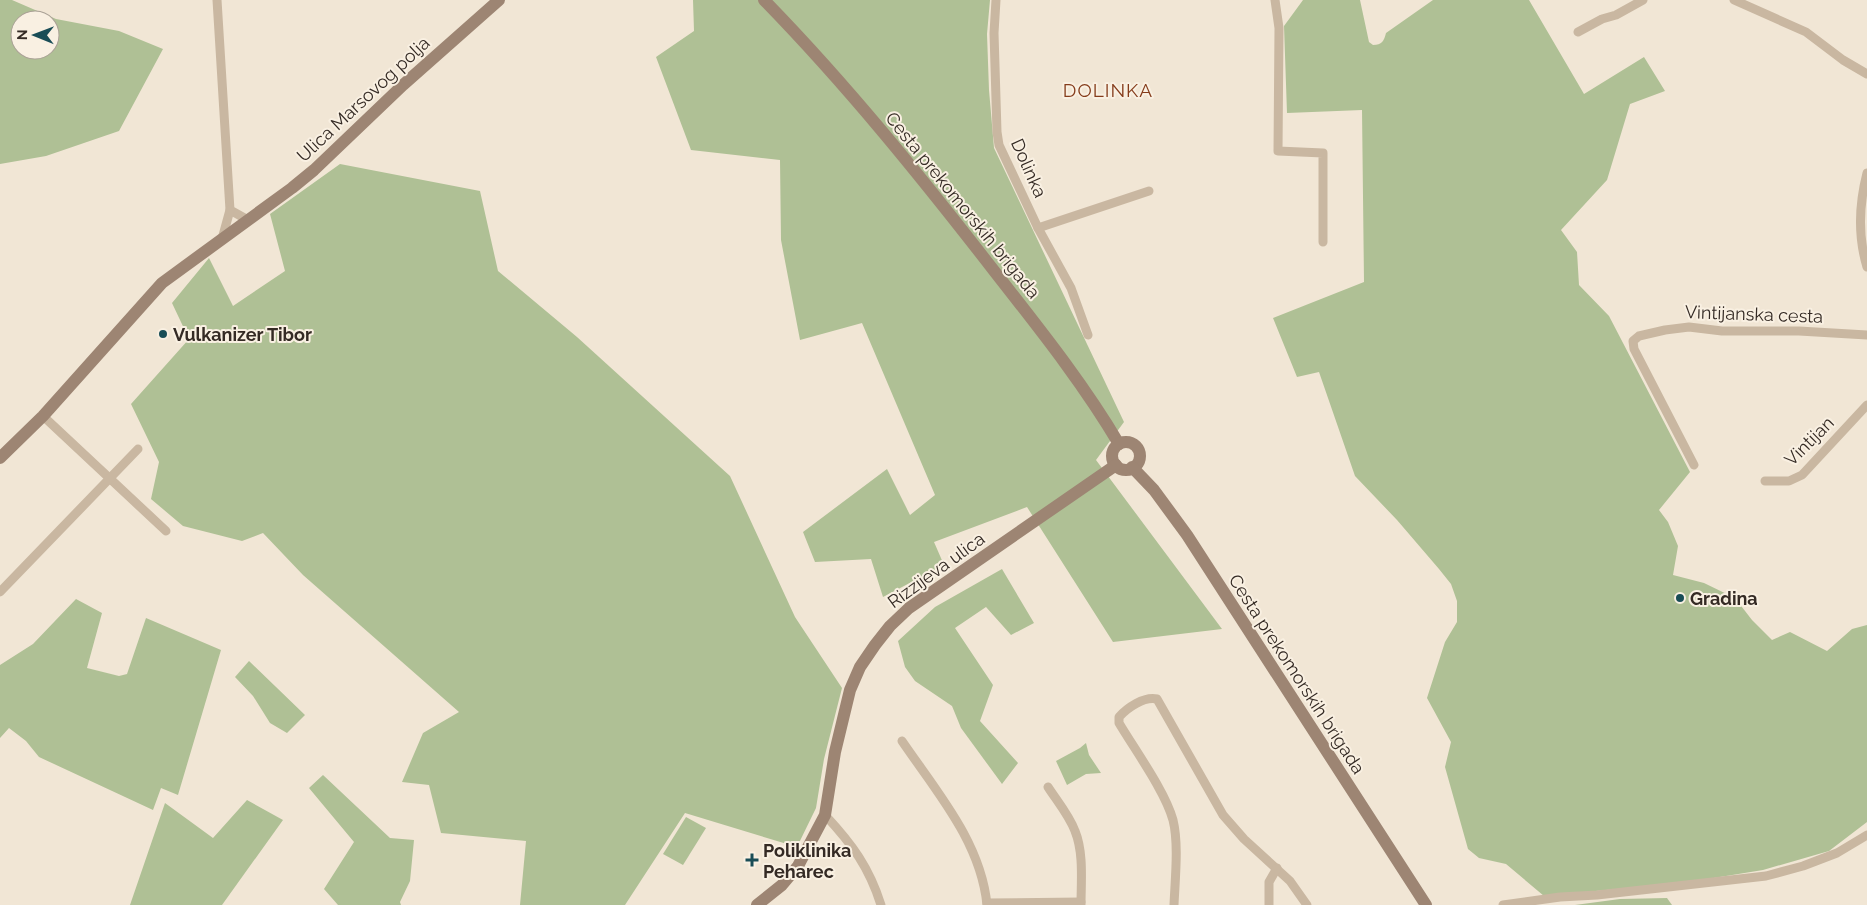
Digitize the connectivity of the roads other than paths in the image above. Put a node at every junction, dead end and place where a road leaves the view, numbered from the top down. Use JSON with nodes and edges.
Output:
{"nodes":[{"id":1,"x":217,"y":0,"type":"edge"},
{"id":2,"x":499,"y":0,"type":"edge"},
{"id":3,"x":764,"y":0,"type":"edge"},
{"id":4,"x":996,"y":0,"type":"edge"},
{"id":5,"x":1275,"y":0,"type":"edge"},
{"id":6,"x":1643,"y":0,"type":"edge"},
{"id":7,"x":1734,"y":0,"type":"edge"},
{"id":8,"x":1578,"y":32,"type":"dead end"},
{"id":9,"x":1866,"y":74,"type":"edge"},
{"id":10,"x":1867,"y":173,"type":"edge"},
{"id":11,"x":1149,"y":192,"type":"dead end"},
{"id":12,"x":230,"y":210,"type":"junction"},
{"id":13,"x":248,"y":220,"type":"junction"},
{"id":14,"x":1038,"y":228,"type":"junction"},
{"id":15,"x":222,"y":239,"type":"junction"},
{"id":16,"x":1323,"y":242,"type":"dead end"},
{"id":17,"x":1867,"y":267,"type":"edge"},
{"id":18,"x":1088,"y":335,"type":"dead end"},
{"id":19,"x":1867,"y":335,"type":"edge"},
{"id":20,"x":1867,"y":405,"type":"edge"},
{"id":21,"x":43,"y":416,"type":"junction"},
{"id":22,"x":1119,"y":444,"type":"junction"},
{"id":23,"x":138,"y":449,"type":"dead end"},
{"id":24,"x":0,"y":458,"type":"edge"},
{"id":25,"x":1116,"y":465,"type":"junction"},
{"id":26,"x":1694,"y":465,"type":"dead end"},
{"id":27,"x":1132,"y":468,"type":"junction"},
{"id":28,"x":110,"y":480,"type":"junction"},
{"id":29,"x":1765,"y":481,"type":"dead end"},
{"id":30,"x":166,"y":531,"type":"dead end"},
{"id":31,"x":0,"y":592,"type":"edge"},
{"id":32,"x":902,"y":741,"type":"dead end"},
{"id":33,"x":1048,"y":787,"type":"dead end"},
{"id":34,"x":825,"y":815,"type":"junction"},
{"id":35,"x":1867,"y":835,"type":"edge"},
{"id":36,"x":1277,"y":868,"type":"junction"},
{"id":37,"x":987,"y":904,"type":"edge"},
{"id":38,"x":1081,"y":904,"type":"edge"},
{"id":39,"x":757,"y":905,"type":"edge"},
{"id":40,"x":881,"y":905,"type":"edge"},
{"id":41,"x":1174,"y":905,"type":"edge"},
{"id":42,"x":1269,"y":905,"type":"edge"},
{"id":43,"x":1307,"y":905,"type":"edge"},
{"id":44,"x":1426,"y":905,"type":"edge"},
{"id":45,"x":1503,"y":905,"type":"edge"}],
"edges":[{"from":1,"to":12,"type":"street"},
{"from":2,"to":13,"type":"main road","name":"Ulica Marsovog polja"},
{"from":3,"to":22,"type":"main road","name":"Cesta prekomorskih brigada"},
{"from":4,"to":14,"type":"street","name":"Dolinka"},
{"from":5,"to":16,"type":"street"},
{"from":6,"to":8,"type":"street"},
{"from":7,"to":9,"type":"street"},
{"from":10,"to":17,"type":"street"},
{"from":11,"to":14,"type":"street"},
{"from":12,"to":13,"type":"street"},
{"from":12,"to":15,"type":"street"},
{"from":13,"to":15,"type":"main road","name":"Ulica Marsovog polja"},
{"from":14,"to":18,"type":"street","name":"Dolinka"},
{"from":15,"to":21,"type":"main road","name":"Ulica Marsovog polja"},
{"from":19,"to":26,"type":"street","name":"Vintijanska cesta"},
{"from":20,"to":29,"type":"street","name":"Vintijan"},
{"from":21,"to":24,"type":"main road","name":"Ulica Marsovog polja"},
{"from":21,"to":28,"type":"street"},
{"from":22,"to":25,"type":"main road"},
{"from":22,"to":27,"type":"main road"},
{"from":23,"to":28,"type":"street"},
{"from":25,"to":27,"type":"main road"},
{"from":25,"to":34,"type":"main road","name":"Rizzijeva ulica"},
{"from":27,"to":44,"type":"main road","name":"Cesta prekomorskih brigada"},
{"from":28,"to":30,"type":"street"},
{"from":28,"to":31,"type":"street"},
{"from":32,"to":37,"type":"street"},
{"from":33,"to":38,"type":"street"},
{"from":34,"to":39,"type":"main road","name":"Rizzijeva ulica"},
{"from":34,"to":40,"type":"street"},
{"from":35,"to":45,"type":"street"},
{"from":36,"to":41,"type":"street"},
{"from":36,"to":42,"type":"street"},
{"from":36,"to":43,"type":"street"},
{"from":37,"to":38,"type":"street"}]}
